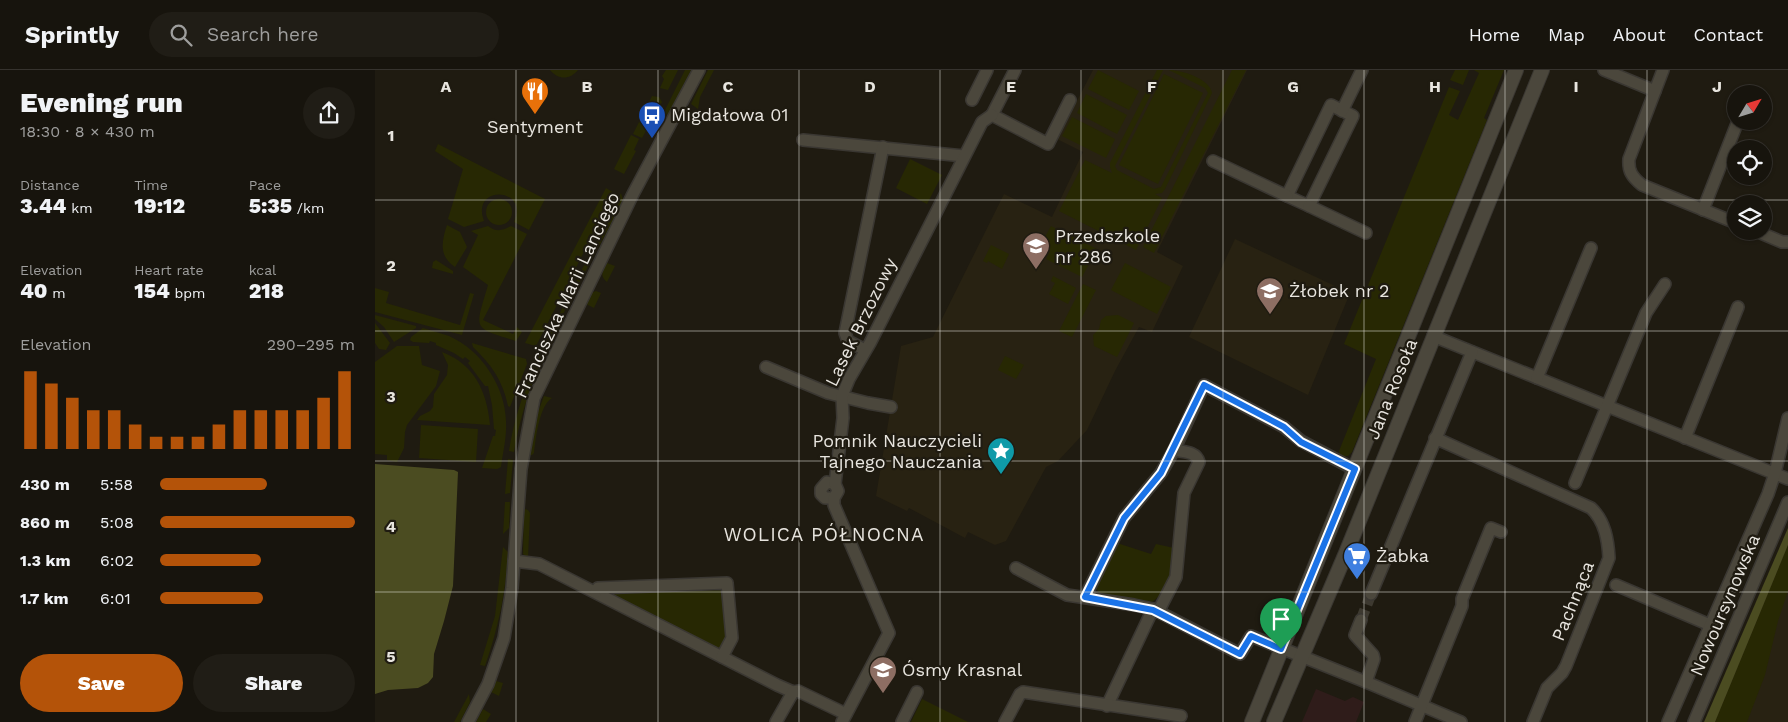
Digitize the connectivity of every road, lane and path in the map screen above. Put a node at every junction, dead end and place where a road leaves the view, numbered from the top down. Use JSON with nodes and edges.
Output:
{"nodes":[{"id":1,"x":699,"y":70,"type":"edge"},
{"id":2,"x":987,"y":70,"type":"edge"},
{"id":3,"x":1015,"y":70,"type":"edge"},
{"id":4,"x":1362,"y":70,"type":"edge"},
{"id":5,"x":1516,"y":70,"type":"edge"},
{"id":6,"x":1542,"y":70,"type":"edge"},
{"id":7,"x":1604,"y":70,"type":"edge"},
{"id":8,"x":1663,"y":70,"type":"edge"},
{"id":9,"x":1655,"y":91,"type":"junction"},
{"id":10,"x":972,"y":100,"type":"dead end"},
{"id":11,"x":1070,"y":100,"type":"dead end"},
{"id":12,"x":1342,"y":111,"type":"junction"},
{"id":13,"x":992,"y":115,"type":"junction"},
{"id":14,"x":1734,"y":130,"type":"edge"},
{"id":15,"x":803,"y":140,"type":"dead end"},
{"id":16,"x":883,"y":147,"type":"junction"},
{"id":17,"x":963,"y":156,"type":"junction"},
{"id":18,"x":1213,"y":161,"type":"dead end"},
{"id":19,"x":1287,"y":196,"type":"junction"},
{"id":20,"x":1309,"y":206,"type":"junction"},
{"id":21,"x":1703,"y":210,"type":"junction"},
{"id":22,"x":1727,"y":219,"type":"edge"},
{"id":23,"x":1366,"y":233,"type":"dead end"},
{"id":24,"x":1772,"y":238,"type":"edge"},
{"id":25,"x":1788,"y":242,"type":"edge"},
{"id":26,"x":1591,"y":248,"type":"dead end"},
{"id":27,"x":1665,"y":284,"type":"dead end"},
{"id":28,"x":1738,"y":307,"type":"dead end"},
{"id":29,"x":1433,"y":336,"type":"junction"},
{"id":30,"x":865,"y":350,"type":"junction"},
{"id":31,"x":1471,"y":352,"type":"junction"},
{"id":32,"x":766,"y":367,"type":"dead end"},
{"id":33,"x":1537,"y":378,"type":"junction"},
{"id":34,"x":842,"y":396,"type":"junction"},
{"id":35,"x":1608,"y":406,"type":"junction"},
{"id":36,"x":891,"y":407,"type":"dead end"},
{"id":37,"x":1788,"y":418,"type":"edge"},
{"id":38,"x":1435,"y":438,"type":"junction"},
{"id":39,"x":1685,"y":438,"type":"junction"},
{"id":40,"x":1174,"y":450,"type":"junction"},
{"id":41,"x":1355,"y":469,"type":"junction"},
{"id":42,"x":1775,"y":473,"type":"junction"},
{"id":43,"x":1788,"y":478,"type":"edge"},
{"id":44,"x":1575,"y":483,"type":"dead end"},
{"id":45,"x":835,"y":484,"type":"junction"},
{"id":46,"x":834,"y":498,"type":"junction"},
{"id":47,"x":1788,"y":502,"type":"edge"},
{"id":48,"x":1501,"y":532,"type":"dead end"},
{"id":49,"x":514,"y":561,"type":"junction"},
{"id":50,"x":1016,"y":568,"type":"dead end"},
{"id":51,"x":1616,"y":585,"type":"dead end"},
{"id":52,"x":595,"y":592,"type":"junction"},
{"id":53,"x":1371,"y":594,"type":"tunnel mouth"},
{"id":54,"x":1085,"y":597,"type":"junction"},
{"id":55,"x":1156,"y":611,"type":"junction"},
{"id":56,"x":1361,"y":620,"type":"tunnel mouth"},
{"id":57,"x":1710,"y":625,"type":"junction"},
{"id":58,"x":1281,"y":649,"type":"junction"},
{"id":59,"x":722,"y":657,"type":"junction"},
{"id":60,"x":1301,"y":657,"type":"junction"},
{"id":61,"x":1366,"y":682,"type":"junction"},
{"id":62,"x":793,"y":692,"type":"junction"},
{"id":63,"x":917,"y":692,"type":"dead end"},
{"id":64,"x":1421,"y":705,"type":"junction"},
{"id":65,"x":1107,"y":706,"type":"junction"},
{"id":66,"x":1181,"y":716,"type":"dead end"},
{"id":67,"x":844,"y":718,"type":"edge"},
{"id":68,"x":468,"y":722,"type":"edge"},
{"id":69,"x":776,"y":722,"type":"edge"},
{"id":70,"x":902,"y":722,"type":"edge"},
{"id":71,"x":1005,"y":722,"type":"edge"},
{"id":72,"x":1252,"y":722,"type":"edge"},
{"id":73,"x":1274,"y":722,"type":"edge"},
{"id":74,"x":1415,"y":722,"type":"edge"},
{"id":75,"x":1461,"y":722,"type":"edge"},
{"id":76,"x":1533,"y":722,"type":"edge"},
{"id":77,"x":1668,"y":722,"type":"edge"},
{"id":78,"x":1694,"y":722,"type":"edge"}],
"edges":[{"from":1,"to":49,"type":"street","name":"Franciszka Marii Lanciego"},
{"from":2,"to":10,"type":"street"},
{"from":3,"to":13,"type":"street","name":"Lasek Brzozowy"},
{"from":4,"to":12,"type":"street"},
{"from":5,"to":41,"type":"street","name":"Jana Rosoła"},
{"from":6,"to":29,"type":"street","name":"Jana Rosoła"},
{"from":7,"to":9,"type":"street"},
{"from":8,"to":9,"type":"street"},
{"from":9,"to":21,"type":"street"},
{"from":11,"to":13,"type":"street"},
{"from":12,"to":19,"type":"street"},
{"from":12,"to":20,"type":"street"},
{"from":13,"to":17,"type":"street","name":"Lasek Brzozowy"},
{"from":14,"to":21,"type":"street"},
{"from":15,"to":16,"type":"street"},
{"from":16,"to":17,"type":"street"},
{"from":16,"to":30,"type":"street"},
{"from":17,"to":30,"type":"street","name":"Lasek Brzozowy"},
{"from":18,"to":19,"type":"street"},
{"from":19,"to":20,"type":"street"},
{"from":20,"to":23,"type":"street"},
{"from":21,"to":22,"type":"street"},
{"from":24,"to":25,"type":"street"},
{"from":26,"to":33,"type":"street"},
{"from":27,"to":35,"type":"street"},
{"from":28,"to":39,"type":"street"},
{"from":29,"to":31,"type":"street"},
{"from":29,"to":60,"type":"street","name":"Jana Rosoła"},
{"from":30,"to":34,"type":"street","name":"Lasek Brzozowy"},
{"from":31,"to":33,"type":"street"},
{"from":31,"to":38,"type":"street"},
{"from":32,"to":34,"type":"street"},
{"from":33,"to":35,"type":"street"},
{"from":34,"to":36,"type":"street"},
{"from":34,"to":45,"type":"street","name":"Lasek Brzozowy"},
{"from":35,"to":39,"type":"street"},
{"from":35,"to":44,"type":"street"},
{"from":37,"to":42,"type":"street"},
{"from":38,"to":53,"type":"street"},
{"from":38,"to":76,"type":"street","name":"Pachnąca"},
{"from":39,"to":42,"type":"street"},
{"from":40,"to":41,"type":"street"},
{"from":40,"to":54,"type":"street"},
{"from":40,"to":55,"type":"street"},
{"from":41,"to":58,"type":"street","name":"Jana Rosoła"},
{"from":42,"to":43,"type":"street"},
{"from":42,"to":57,"type":"street"},
{"from":45,"to":46,"type":"street","name":"Lasek Brzozowy"},
{"from":45,"to":46,"type":"street"},
{"from":46,"to":67,"type":"street","name":"Lasek Brzozowy"},
{"from":47,"to":78,"type":"street","name":"Nowoursynowska"},
{"from":48,"to":64,"type":"street"},
{"from":49,"to":52,"type":"street"},
{"from":49,"to":68,"type":"street","name":"Franciszka Marii Lanciego"},
{"from":50,"to":54,"type":"street"},
{"from":51,"to":57,"type":"street"},
{"from":52,"to":59,"type":"street"},
{"from":52,"to":59,"type":"street"},
{"from":54,"to":55,"type":"street"},
{"from":55,"to":58,"type":"street"},
{"from":55,"to":65,"type":"street"},
{"from":56,"to":61,"type":"street"},
{"from":57,"to":77,"type":"street"},
{"from":58,"to":60,"type":"street"},
{"from":58,"to":72,"type":"street","name":"Jana Rosoła"},
{"from":59,"to":62,"type":"street"},
{"from":60,"to":61,"type":"street"},
{"from":60,"to":73,"type":"street","name":"Jana Rosoła"},
{"from":61,"to":64,"type":"street"},
{"from":62,"to":67,"type":"street"},
{"from":62,"to":69,"type":"street"},
{"from":63,"to":70,"type":"street"},
{"from":64,"to":74,"type":"street"},
{"from":64,"to":75,"type":"street"},
{"from":65,"to":66,"type":"street"},
{"from":65,"to":71,"type":"street"}]}
